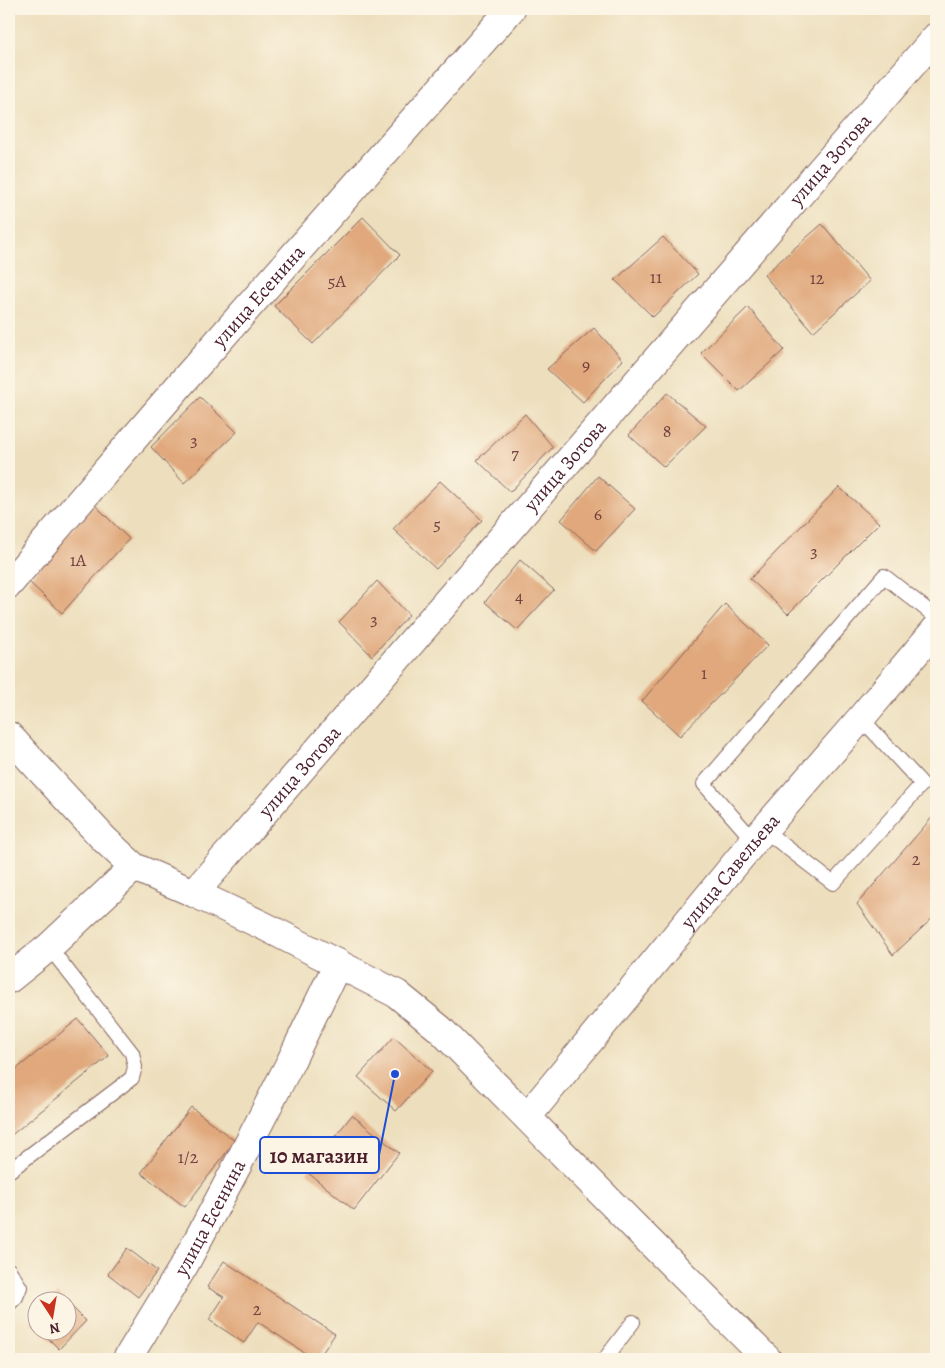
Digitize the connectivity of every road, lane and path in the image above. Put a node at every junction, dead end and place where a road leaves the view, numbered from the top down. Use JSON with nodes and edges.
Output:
{"nodes":[{"id":1,"x":511,"y":9,"type":"edge"},
{"id":2,"x":936,"y":37,"type":"edge"},
{"id":3,"x":9,"y":584,"type":"edge"},
{"id":4,"x":936,"y":617,"type":"edge"},
{"id":5,"x":936,"y":629,"type":"edge"},
{"id":6,"x":861,"y":718,"type":"junction"},
{"id":7,"x":9,"y":736,"type":"edge"},
{"id":8,"x":759,"y":836,"type":"junction"},
{"id":9,"x":134,"y":867,"type":"junction"},
{"id":10,"x":194,"y":892,"type":"junction"},
{"id":11,"x":49,"y":947,"type":"junction"},
{"id":12,"x":338,"y":963,"type":"junction"},
{"id":13,"x":9,"y":979,"type":"edge"},
{"id":14,"x":527,"y":1117,"type":"junction"},
{"id":15,"x":9,"y":1171,"type":"edge"},
{"id":16,"x":9,"y":1270,"type":"edge"},
{"id":17,"x":9,"y":1304,"type":"edge"},
{"id":18,"x":633,"y":1322,"type":"dead end"},
{"id":19,"x":127,"y":1359,"type":"edge"},
{"id":20,"x":605,"y":1359,"type":"edge"},
{"id":21,"x":767,"y":1359,"type":"edge"}],
"edges":[{"from":1,"to":3,"type":"street","name":"улица Есенина"},
{"from":2,"to":10,"type":"street","name":"улица Зотова"},
{"from":4,"to":8,"type":"lane"},
{"from":5,"to":6,"type":"street","name":"улица Савельева"},
{"from":6,"to":8,"type":"street","name":"улица Савельева"},
{"from":6,"to":8,"type":"lane"},
{"from":7,"to":9,"type":"street"},
{"from":8,"to":14,"type":"street","name":"улица Савельева"},
{"from":9,"to":10,"type":"street"},
{"from":9,"to":11,"type":"street"},
{"from":10,"to":12,"type":"street"},
{"from":11,"to":13,"type":"street"},
{"from":11,"to":15,"type":"lane"},
{"from":12,"to":14,"type":"street"},
{"from":12,"to":19,"type":"street","name":"улица Есенина"},
{"from":14,"to":21,"type":"street"},
{"from":16,"to":17,"type":"lane"},
{"from":18,"to":20,"type":"lane"}]}
